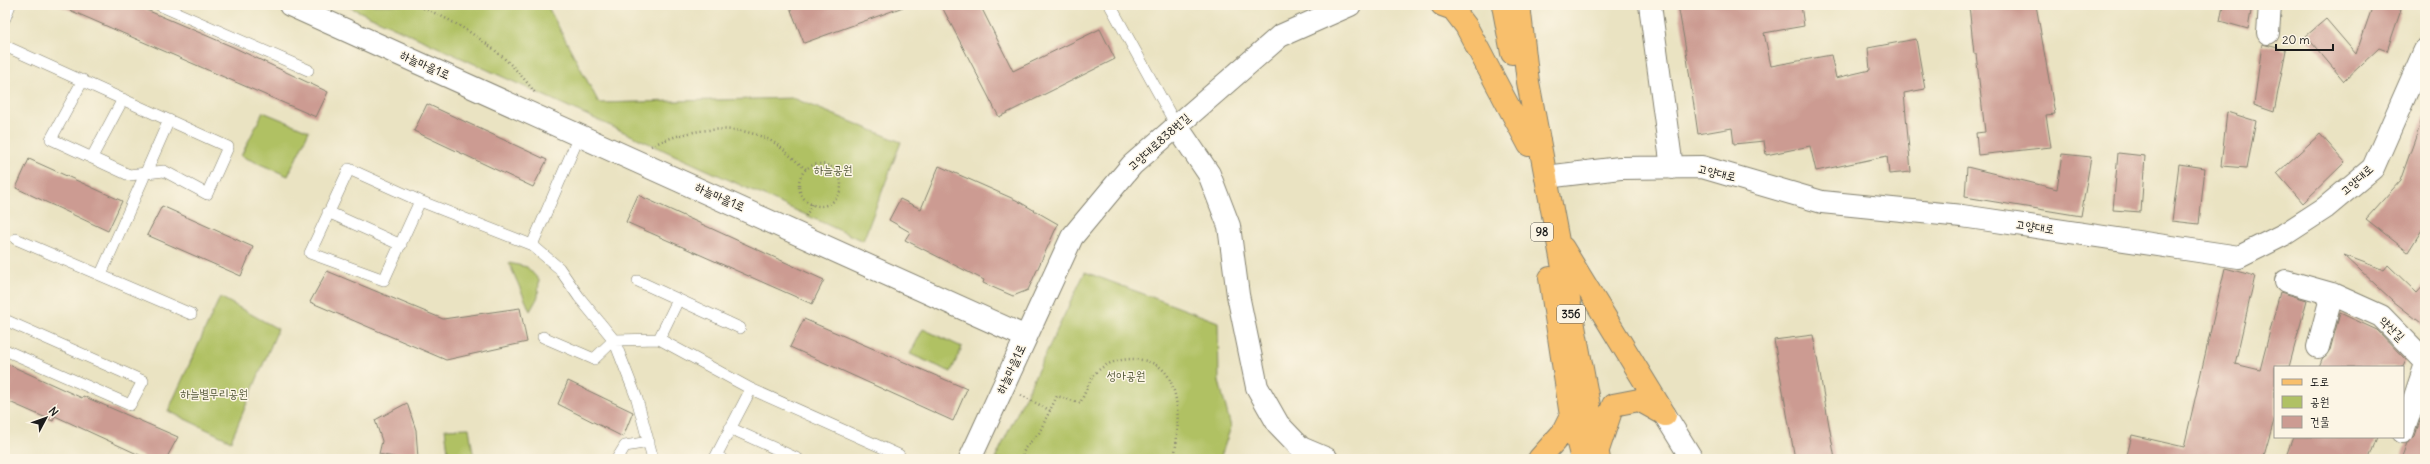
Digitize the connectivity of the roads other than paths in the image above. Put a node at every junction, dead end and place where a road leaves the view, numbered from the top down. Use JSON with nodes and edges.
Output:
{"nodes":[{"id":1,"x":10,"y":5,"type":"edge"},
{"id":2,"x":160,"y":5,"type":"edge"},
{"id":3,"x":290,"y":5,"type":"edge"},
{"id":4,"x":1110,"y":5,"type":"edge"},
{"id":5,"x":1350,"y":5,"type":"edge"},
{"id":6,"x":1442,"y":5,"type":"edge"},
{"id":7,"x":1503,"y":5,"type":"edge"},
{"id":8,"x":1519,"y":5,"type":"edge"},
{"id":9,"x":1650,"y":5,"type":"edge"},
{"id":10,"x":2270,"y":5,"type":"edge"},
{"id":11,"x":5,"y":18,"type":"edge"},
{"id":12,"x":2268,"y":33,"type":"dead end"},
{"id":13,"x":5,"y":46,"type":"edge"},
{"id":14,"x":2425,"y":50,"type":"edge"},
{"id":15,"x":308,"y":70,"type":"dead end"},
{"id":16,"x":83,"y":80,"type":"junction"},
{"id":17,"x":123,"y":98,"type":"junction"},
{"id":18,"x":169,"y":120,"type":"junction"},
{"id":19,"x":1176,"y":125,"type":"junction"},
{"id":20,"x":580,"y":134,"type":"junction"},
{"id":21,"x":1529,"y":145,"type":"junction"},
{"id":22,"x":92,"y":157,"type":"junction"},
{"id":23,"x":1672,"y":168,"type":"junction"},
{"id":24,"x":146,"y":172,"type":"junction"},
{"id":25,"x":1546,"y":177,"type":"junction"},
{"id":26,"x":420,"y":201,"type":"junction"},
{"id":27,"x":328,"y":212,"type":"junction"},
{"id":28,"x":1556,"y":237,"type":"junction"},
{"id":29,"x":16,"y":239,"type":"dead end"},
{"id":30,"x":400,"y":245,"type":"junction"},
{"id":31,"x":532,"y":245,"type":"junction"},
{"id":32,"x":101,"y":274,"type":"junction"},
{"id":33,"x":638,"y":281,"type":"dead end"},
{"id":34,"x":2286,"y":281,"type":"dead end"},
{"id":35,"x":2332,"y":294,"type":"junction"},
{"id":36,"x":678,"y":300,"type":"junction"},
{"id":37,"x":191,"y":314,"type":"dead end"},
{"id":38,"x":5,"y":320,"type":"edge"},
{"id":39,"x":740,"y":328,"type":"dead end"},
{"id":40,"x":543,"y":336,"type":"dead end"},
{"id":41,"x":1026,"y":336,"type":"junction"},
{"id":42,"x":659,"y":339,"type":"junction"},
{"id":43,"x":614,"y":340,"type":"junction"},
{"id":44,"x":2318,"y":347,"type":"dead end"},
{"id":45,"x":5,"y":350,"type":"edge"},
{"id":46,"x":2425,"y":361,"type":"edge"},
{"id":47,"x":2425,"y":367,"type":"edge"},
{"id":48,"x":751,"y":389,"type":"junction"},
{"id":49,"x":1665,"y":415,"type":"junction"},
{"id":50,"x":1571,"y":416,"type":"junction"},
{"id":51,"x":730,"y":428,"type":"junction"},
{"id":52,"x":2404,"y":429,"type":"edge"},
{"id":53,"x":649,"y":442,"type":"junction"},
{"id":54,"x":1593,"y":456,"type":"edge"},
{"id":55,"x":1321,"y":458,"type":"edge"},
{"id":56,"x":617,"y":459,"type":"edge"},
{"id":57,"x":653,"y":459,"type":"edge"},
{"id":58,"x":722,"y":459,"type":"edge"},
{"id":59,"x":798,"y":459,"type":"edge"},
{"id":60,"x":896,"y":459,"type":"edge"},
{"id":61,"x":970,"y":459,"type":"edge"},
{"id":62,"x":1539,"y":459,"type":"edge"},
{"id":63,"x":1692,"y":459,"type":"edge"}],
"edges":[{"from":1,"to":11,"type":"lane"},
{"from":2,"to":15,"type":"lane"},
{"from":3,"to":20,"type":"street","name":"하늘마을1로"},
{"from":4,"to":19,"type":"lane"},
{"from":5,"to":19,"type":"street","name":"고양대로838번길"},
{"from":6,"to":21,"type":"main road"},
{"from":7,"to":21,"type":"main road","number":"98"},
{"from":8,"to":25,"type":"main road","number":"356"},
{"from":9,"to":23,"type":"street"},
{"from":10,"to":12,"type":"street"},
{"from":13,"to":16,"type":"lane"},
{"from":14,"to":23,"type":"street","name":"고양대로"},
{"from":16,"to":17,"type":"lane"},
{"from":16,"to":22,"type":"lane"},
{"from":17,"to":18,"type":"lane"},
{"from":17,"to":22,"type":"lane"},
{"from":18,"to":24,"type":"lane"},
{"from":18,"to":24,"type":"lane"},
{"from":19,"to":41,"type":"street","name":"고양대로838번길"},
{"from":19,"to":55,"type":"street"},
{"from":20,"to":31,"type":"lane"},
{"from":20,"to":41,"type":"street","name":"하늘마을1로"},
{"from":21,"to":50,"type":"main road","number":"98"},
{"from":22,"to":24,"type":"lane"},
{"from":23,"to":25,"type":"street","name":"고양대로"},
{"from":24,"to":32,"type":"lane"},
{"from":25,"to":28,"type":"main road","number":"356"},
{"from":26,"to":27,"type":"lane"},
{"from":26,"to":30,"type":"lane"},
{"from":26,"to":31,"type":"lane"},
{"from":27,"to":30,"type":"lane"},
{"from":27,"to":30,"type":"lane"},
{"from":28,"to":49,"type":"main road"},
{"from":28,"to":54,"type":"main road","number":"356"},
{"from":29,"to":32,"type":"lane"},
{"from":31,"to":43,"type":"lane"},
{"from":32,"to":37,"type":"lane"},
{"from":33,"to":36,"type":"lane"},
{"from":34,"to":35,"type":"street","name":"약산길"},
{"from":35,"to":44,"type":"street"},
{"from":35,"to":46,"type":"street","name":"약산길"},
{"from":36,"to":39,"type":"lane"},
{"from":36,"to":42,"type":"lane"},
{"from":38,"to":45,"type":"lane"},
{"from":40,"to":43,"type":"lane"},
{"from":41,"to":61,"type":"street","name":"하늘마을1로"},
{"from":42,"to":43,"type":"lane"},
{"from":42,"to":48,"type":"lane"},
{"from":43,"to":53,"type":"lane"},
{"from":47,"to":52,"type":"street"},
{"from":48,"to":51,"type":"lane"},
{"from":48,"to":60,"type":"lane"},
{"from":49,"to":54,"type":"main road"},
{"from":49,"to":63,"type":"street"},
{"from":50,"to":54,"type":"main road","number":"98"},
{"from":50,"to":62,"type":"main road"},
{"from":51,"to":58,"type":"lane"},
{"from":51,"to":59,"type":"lane"},
{"from":53,"to":56,"type":"lane"},
{"from":53,"to":57,"type":"lane"}]}
